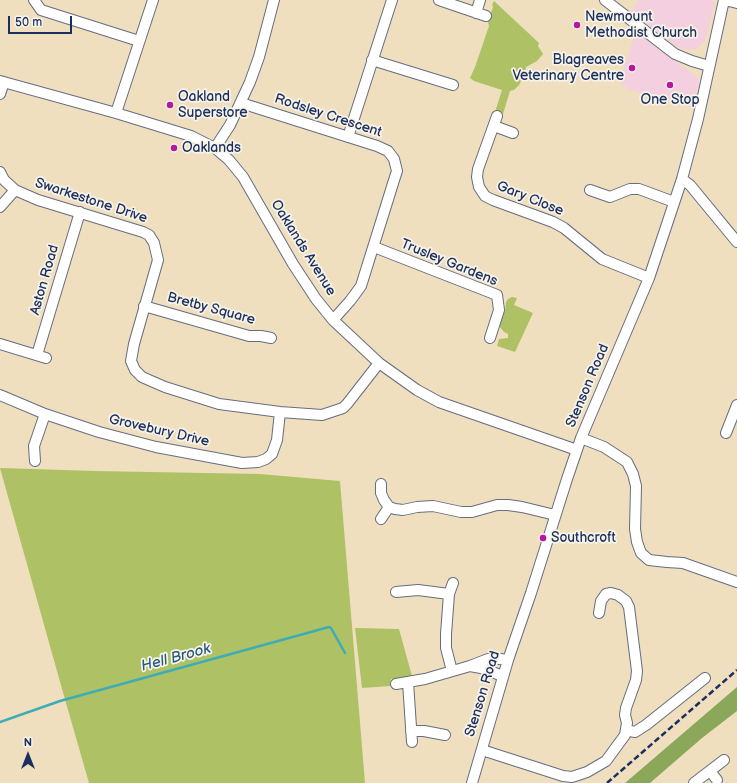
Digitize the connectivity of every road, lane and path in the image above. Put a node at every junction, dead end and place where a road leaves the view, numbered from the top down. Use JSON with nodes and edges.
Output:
{"nodes":[{"id":1,"x":34,"y":0,"type":"edge"},
{"id":2,"x":153,"y":0,"type":"edge"},
{"id":3,"x":274,"y":0,"type":"edge"},
{"id":4,"x":392,"y":0,"type":"edge"},
{"id":5,"x":439,"y":0,"type":"edge"},
{"id":6,"x":480,"y":0,"type":"edge"},
{"id":7,"x":605,"y":0,"type":"edge"},
{"id":8,"x":725,"y":0,"type":"edge"},
{"id":9,"x":737,"y":3,"type":"edge"},
{"id":10,"x":476,"y":13,"type":"junction"},
{"id":11,"x":486,"y":16,"type":"dead end"},
{"id":12,"x":139,"y":41,"type":"junction"},
{"id":13,"x":372,"y":60,"type":"junction"},
{"id":14,"x":709,"y":66,"type":"junction"},
{"id":15,"x":2,"y":82,"type":"edge"},
{"id":16,"x":453,"y":85,"type":"dead end"},
{"id":17,"x":0,"y":94,"type":"edge"},
{"id":18,"x":241,"y":103,"type":"junction"},
{"id":19,"x":116,"y":113,"type":"junction"},
{"id":20,"x":497,"y":116,"type":"dead end"},
{"id":21,"x":494,"y":126,"type":"junction"},
{"id":22,"x":513,"y":133,"type":"dead end"},
{"id":23,"x":348,"y":137,"type":"junction"},
{"id":24,"x":215,"y":148,"type":"junction"},
{"id":25,"x":0,"y":172,"type":"edge"},
{"id":26,"x":682,"y":179,"type":"junction"},
{"id":27,"x":15,"y":190,"type":"junction"},
{"id":28,"x":590,"y":190,"type":"dead end"},
{"id":29,"x":674,"y":202,"type":"junction"},
{"id":30,"x":0,"y":207,"type":"edge"},
{"id":31,"x":80,"y":212,"type":"junction"},
{"id":32,"x":737,"y":242,"type":"edge"},
{"id":33,"x":374,"y":247,"type":"junction"},
{"id":34,"x":649,"y":278,"type":"junction"},
{"id":35,"x":144,"y":306,"type":"junction"},
{"id":36,"x":333,"y":320,"type":"junction"},
{"id":37,"x":271,"y":338,"type":"dead end"},
{"id":38,"x":490,"y":338,"type":"dead end"},
{"id":39,"x":0,"y":344,"type":"edge"},
{"id":40,"x":379,"y":363,"type":"junction"},
{"id":41,"x":0,"y":395,"type":"edge"},
{"id":42,"x":737,"y":405,"type":"edge"},
{"id":43,"x":280,"y":412,"type":"junction"},
{"id":44,"x":45,"y":414,"type":"junction"},
{"id":45,"x":726,"y":433,"type":"dead end"},
{"id":46,"x":581,"y":438,"type":"junction"},
{"id":47,"x":577,"y":450,"type":"junction"},
{"id":48,"x":35,"y":461,"type":"dead end"},
{"id":49,"x":381,"y":484,"type":"dead end"},
{"id":50,"x":389,"y":507,"type":"junction"},
{"id":51,"x":555,"y":515,"type":"junction"},
{"id":52,"x":381,"y":519,"type":"dead end"},
{"id":53,"x":737,"y":582,"type":"edge"},
{"id":54,"x":453,"y":583,"type":"dead end"},
{"id":55,"x":396,"y":591,"type":"dead end"},
{"id":56,"x":450,"y":594,"type":"junction"},
{"id":57,"x":599,"y":613,"type":"dead end"},
{"id":58,"x":508,"y":660,"type":"junction"},
{"id":59,"x":470,"y":666,"type":"junction"},
{"id":60,"x":452,"y":672,"type":"junction"},
{"id":61,"x":503,"y":676,"type":"junction"},
{"id":62,"x":705,"y":678,"type":"dead end"},
{"id":63,"x":408,"y":682,"type":"junction"},
{"id":64,"x":396,"y":684,"type":"dead end"},
{"id":65,"x":626,"y":729,"type":"junction"},
{"id":66,"x":411,"y":731,"type":"junction"},
{"id":67,"x":445,"y":735,"type":"dead end"},
{"id":68,"x":412,"y":742,"type":"dead end"},
{"id":69,"x":482,"y":750,"type":"junction"},
{"id":70,"x":724,"y":760,"type":"dead end"},
{"id":71,"x":710,"y":771,"type":"junction"},
{"id":72,"x":562,"y":779,"type":"edge"},
{"id":73,"x":717,"y":780,"type":"dead end"},
{"id":74,"x":472,"y":783,"type":"edge"},
{"id":75,"x":694,"y":783,"type":"edge"}],
"edges":[{"from":1,"to":12,"type":"street"},
{"from":2,"to":12,"type":"street"},
{"from":3,"to":18,"type":"street"},
{"from":4,"to":13,"type":"street"},
{"from":5,"to":10,"type":"street"},
{"from":6,"to":10,"type":"street"},
{"from":7,"to":14,"type":"street"},
{"from":8,"to":9,"type":"street"},
{"from":8,"to":14,"type":"street","name":"Stenson Road"},
{"from":10,"to":11,"type":"street"},
{"from":12,"to":19,"type":"street"},
{"from":13,"to":16,"type":"street"},
{"from":13,"to":23,"type":"street"},
{"from":14,"to":26,"type":"street","name":"Stenson Road"},
{"from":15,"to":17,"type":"street"},
{"from":15,"to":19,"type":"street","name":"Oaklands Avenue"},
{"from":18,"to":23,"type":"street","name":"Rodsley Crescent"},
{"from":18,"to":24,"type":"street"},
{"from":19,"to":24,"type":"street","name":"Oaklands Avenue"},
{"from":20,"to":21,"type":"street","name":"Gary Close"},
{"from":21,"to":22,"type":"street"},
{"from":21,"to":34,"type":"street","name":"Gary Close"},
{"from":23,"to":33,"type":"street","name":"Rodsley Crescent"},
{"from":24,"to":36,"type":"street","name":"Oaklands Avenue"},
{"from":25,"to":27,"type":"street","name":"Swarkestone Drive"},
{"from":26,"to":29,"type":"street","name":"Stenson Road"},
{"from":26,"to":32,"type":"street"},
{"from":27,"to":30,"type":"street"},
{"from":27,"to":31,"type":"street","name":"Swarkestone Drive"},
{"from":28,"to":29,"type":"street"},
{"from":29,"to":34,"type":"street","name":"Stenson Road"},
{"from":31,"to":35,"type":"street","name":"Swarkestone Drive"},
{"from":31,"to":39,"type":"street","name":"Aston Road"},
{"from":33,"to":36,"type":"street","name":"Rodsley Crescent"},
{"from":33,"to":38,"type":"street","name":"Trusley Gardens"},
{"from":34,"to":46,"type":"street","name":"Stenson Road"},
{"from":35,"to":37,"type":"street","name":"Bretby Square"},
{"from":35,"to":43,"type":"street","name":"Swarkestone Drive"},
{"from":36,"to":40,"type":"street","name":"Oaklands Avenue"},
{"from":40,"to":43,"type":"street","name":"Swarkestone Drive"},
{"from":40,"to":47,"type":"street","name":"Oaklands Avenue"},
{"from":41,"to":44,"type":"street","name":"Grovebury Drive"},
{"from":42,"to":45,"type":"street"},
{"from":43,"to":44,"type":"street","name":"Grovebury Drive"},
{"from":44,"to":48,"type":"street"},
{"from":46,"to":47,"type":"street","name":"Stenson Road"},
{"from":46,"to":53,"type":"street"},
{"from":47,"to":51,"type":"street","name":"Stenson Road"},
{"from":49,"to":50,"type":"street"},
{"from":50,"to":51,"type":"street"},
{"from":50,"to":52,"type":"street"},
{"from":51,"to":58,"type":"street","name":"Stenson Road"},
{"from":54,"to":56,"type":"street"},
{"from":55,"to":56,"type":"street"},
{"from":56,"to":60,"type":"street"},
{"from":57,"to":65,"type":"street"},
{"from":58,"to":59,"type":"street"},
{"from":58,"to":61,"type":"street","name":"Stenson Road"},
{"from":59,"to":60,"type":"street"},
{"from":59,"to":61,"type":"street"},
{"from":60,"to":63,"type":"street"},
{"from":61,"to":69,"type":"street","name":"Stenson Road"},
{"from":62,"to":65,"type":"street"},
{"from":63,"to":64,"type":"street"},
{"from":63,"to":66,"type":"street"},
{"from":65,"to":72,"type":"street"},
{"from":66,"to":67,"type":"street"},
{"from":66,"to":68,"type":"street"},
{"from":69,"to":72,"type":"street"},
{"from":69,"to":74,"type":"street","name":"Stenson Road"},
{"from":70,"to":71,"type":"street"},
{"from":71,"to":73,"type":"street"},
{"from":71,"to":75,"type":"street"}]}
